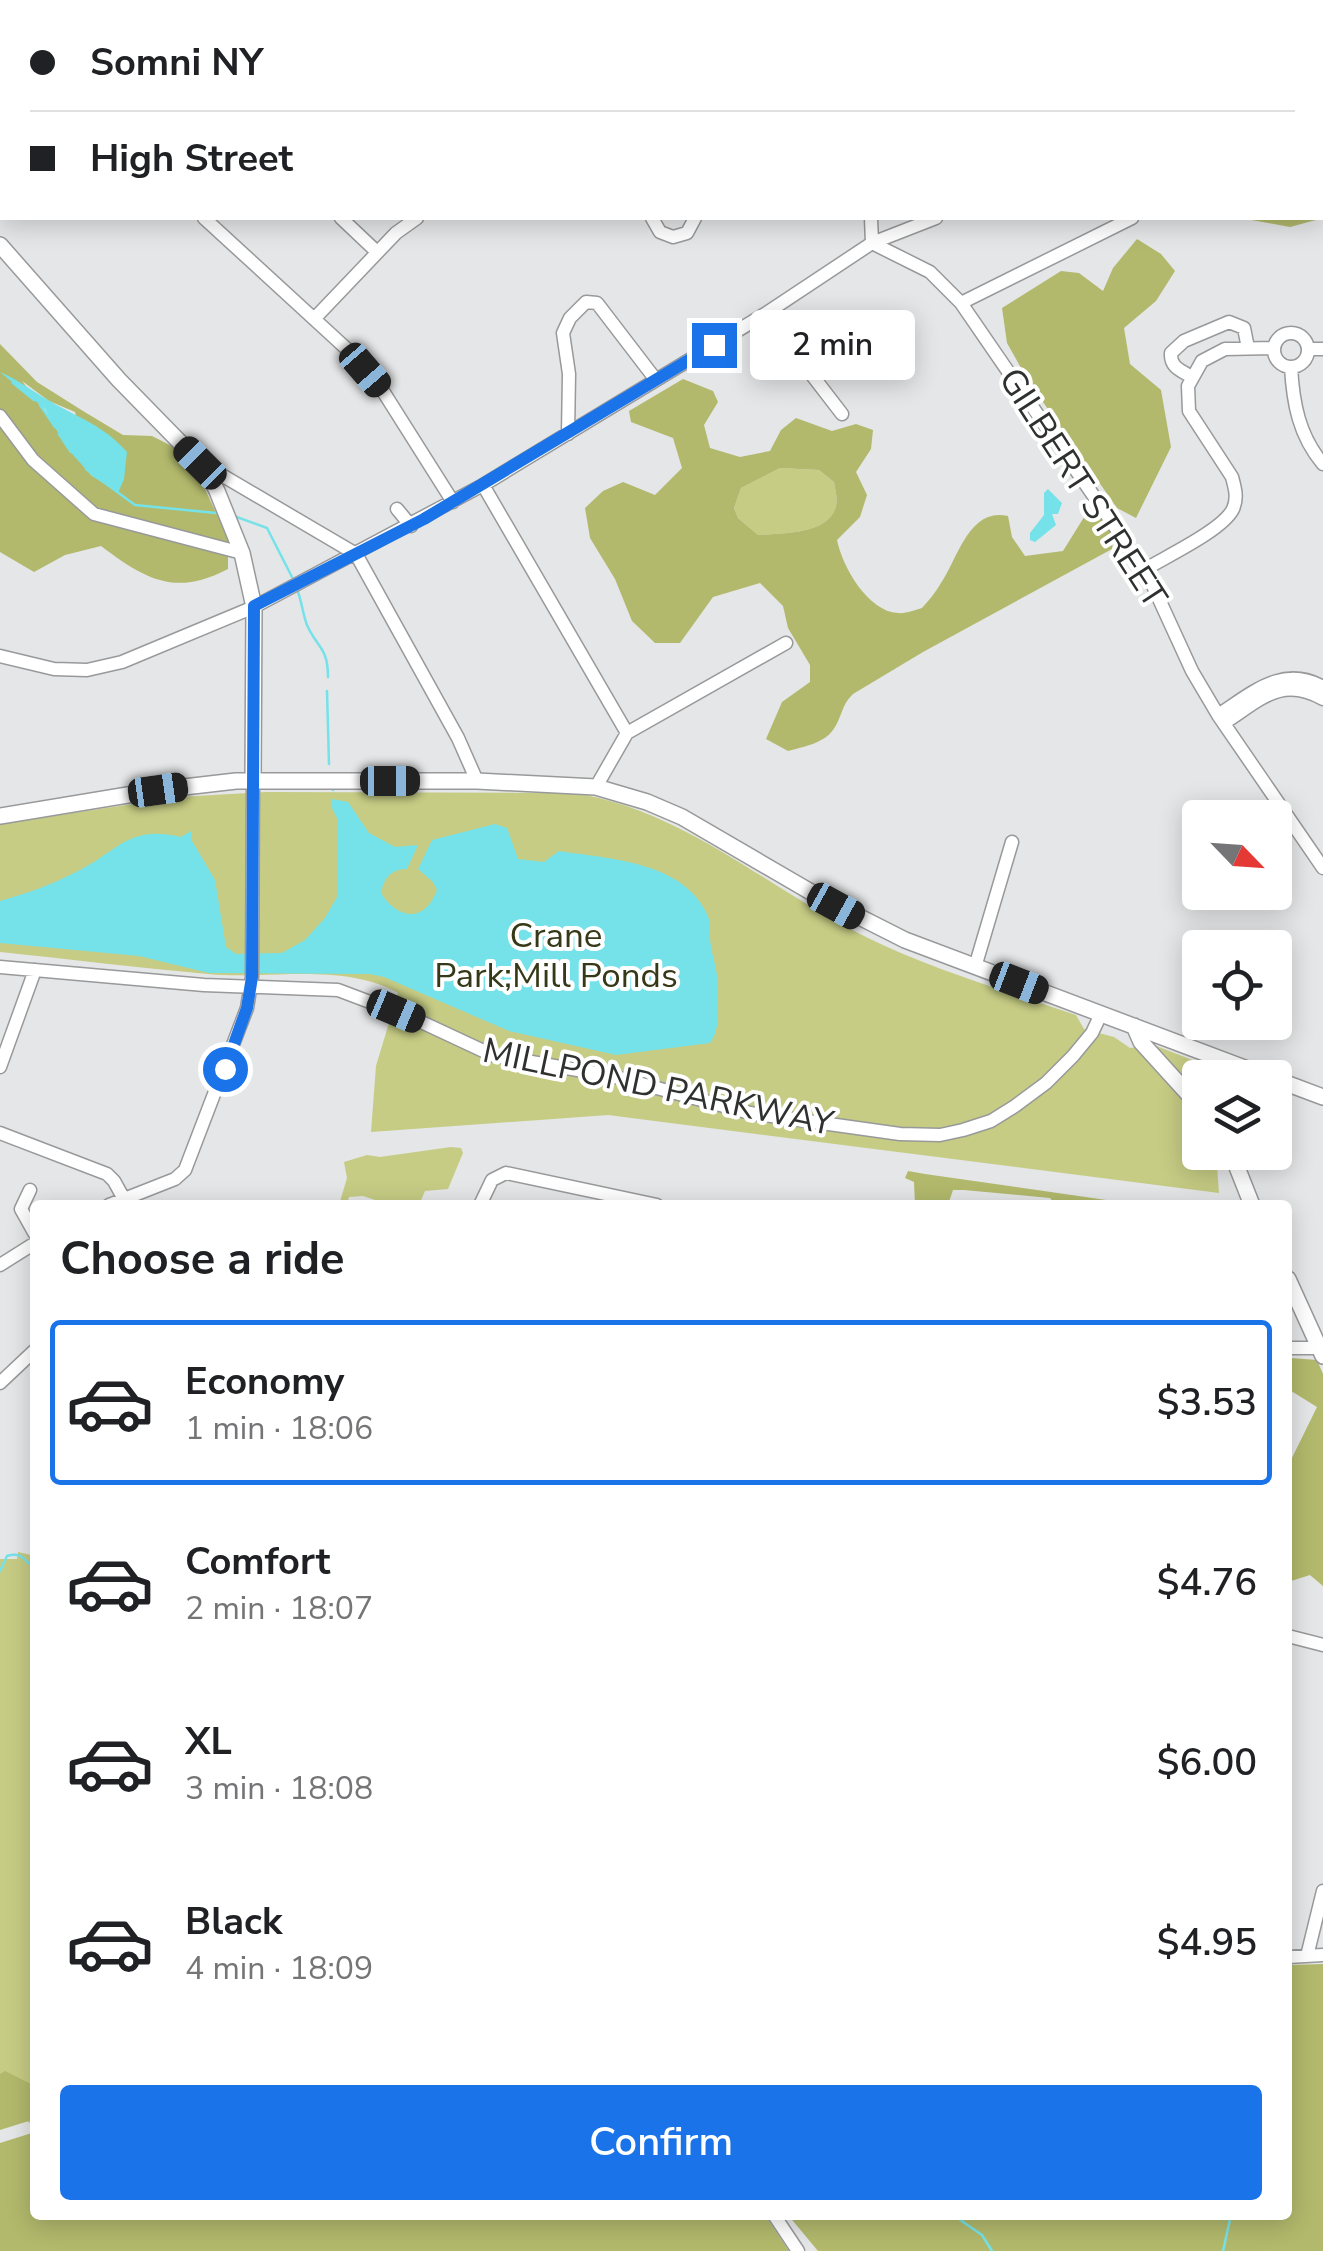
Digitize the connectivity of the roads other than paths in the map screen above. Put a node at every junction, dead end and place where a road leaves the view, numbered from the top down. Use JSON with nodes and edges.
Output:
{"nodes":[{"id":1,"x":206,"y":220,"type":"edge"},
{"id":2,"x":343,"y":220,"type":"edge"},
{"id":3,"x":415,"y":220,"type":"edge"},
{"id":4,"x":653,"y":220,"type":"edge"},
{"id":5,"x":694,"y":220,"type":"edge"},
{"id":6,"x":872,"y":220,"type":"edge"},
{"id":7,"x":931,"y":220,"type":"edge"},
{"id":8,"x":1128,"y":220,"type":"edge"},
{"id":9,"x":872,"y":243,"type":"junction"},
{"id":10,"x":0,"y":245,"type":"edge"},
{"id":11,"x":377,"y":252,"type":"junction"},
{"id":12,"x":960,"y":303,"type":"junction"},
{"id":13,"x":765,"y":314,"type":"junction"},
{"id":14,"x":314,"y":319,"type":"junction"},
{"id":15,"x":1248,"y":348,"type":"junction"},
{"id":16,"x":1274,"y":348,"type":"junction"},
{"id":17,"x":1308,"y":349,"type":"junction"},
{"id":18,"x":1323,"y":349,"type":"edge"},
{"id":19,"x":1291,"y":367,"type":"junction"},
{"id":20,"x":1192,"y":376,"type":"junction"},
{"id":21,"x":656,"y":380,"type":"junction"},
{"id":22,"x":842,"y":414,"type":"dead end"},
{"id":23,"x":0,"y":416,"type":"edge"},
{"id":24,"x":568,"y":434,"type":"junction"},
{"id":25,"x":200,"y":463,"type":"junction"},
{"id":26,"x":1323,"y":464,"type":"edge"},
{"id":27,"x":483,"y":485,"type":"junction"},
{"id":28,"x":454,"y":502,"type":"junction"},
{"id":29,"x":397,"y":510,"type":"dead end"},
{"id":30,"x":411,"y":526,"type":"junction"},
{"id":31,"x":242,"y":553,"type":"junction"},
{"id":32,"x":356,"y":554,"type":"junction"},
{"id":33,"x":1144,"y":570,"type":"junction"},
{"id":34,"x":254,"y":606,"type":"junction"},
{"id":35,"x":786,"y":644,"type":"dead end"},
{"id":36,"x":0,"y":656,"type":"edge"},
{"id":37,"x":1323,"y":687,"type":"edge"},
{"id":38,"x":1323,"y":699,"type":"edge"},
{"id":39,"x":1221,"y":719,"type":"junction"},
{"id":40,"x":627,"y":733,"type":"junction"},
{"id":41,"x":253,"y":781,"type":"junction"},
{"id":42,"x":477,"y":781,"type":"junction"},
{"id":43,"x":596,"y":787,"type":"junction"},
{"id":44,"x":0,"y":816,"type":"edge"},
{"id":45,"x":1012,"y":842,"type":"dead end"},
{"id":46,"x":1323,"y":868,"type":"edge"},
{"id":47,"x":0,"y":966,"type":"edge"},
{"id":48,"x":975,"y":966,"type":"junction"},
{"id":49,"x":35,"y":970,"type":"junction"},
{"id":50,"x":252,"y":980,"type":"junction"},
{"id":51,"x":1101,"y":1014,"type":"junction"},
{"id":52,"x":1134,"y":1026,"type":"junction"},
{"id":53,"x":1211,"y":1060,"type":"edge"},
{"id":54,"x":0,"y":1067,"type":"edge"},
{"id":55,"x":1292,"y":1085,"type":"edge"},
{"id":56,"x":1182,"y":1087,"type":"edge"},
{"id":57,"x":1323,"y":1097,"type":"edge"},
{"id":58,"x":0,"y":1133,"type":"edge"},
{"id":59,"x":1238,"y":1170,"type":"edge"},
{"id":60,"x":30,"y":1190,"type":"dead end"},
{"id":61,"x":124,"y":1199,"type":"joint"},
{"id":62,"x":482,"y":1200,"type":"edge"},
{"id":63,"x":633,"y":1200,"type":"edge"},
{"id":64,"x":1250,"y":1200,"type":"edge"},
{"id":65,"x":30,"y":1224,"type":"edge"},
{"id":66,"x":30,"y":1246,"type":"edge"},
{"id":67,"x":0,"y":1264,"type":"edge"},
{"id":68,"x":1292,"y":1289,"type":"edge"},
{"id":69,"x":1292,"y":1348,"type":"edge"},
{"id":70,"x":1321,"y":1352,"type":"edge"},
{"id":71,"x":30,"y":1355,"type":"edge"},
{"id":72,"x":0,"y":1383,"type":"edge"},
{"id":73,"x":1292,"y":1637,"type":"edge"},
{"id":74,"x":1323,"y":1644,"type":"edge"},
{"id":75,"x":1323,"y":1891,"type":"edge"},
{"id":76,"x":1323,"y":1955,"type":"edge"},
{"id":77,"x":1307,"y":1956,"type":"junction"},
{"id":78,"x":1292,"y":1957,"type":"edge"},
{"id":79,"x":777,"y":2220,"type":"edge"},
{"id":80,"x":798,"y":2251,"type":"edge"}],
"edges":[{"from":1,"to":14,"type":"street"},
{"from":2,"to":11,"type":"street"},
{"from":3,"to":11,"type":"street"},
{"from":4,"to":5,"type":"street"},
{"from":6,"to":9,"type":"street"},
{"from":7,"to":9,"type":"street"},
{"from":8,"to":12,"type":"street"},
{"from":9,"to":12,"type":"street","name":"GILBERT STREET"},
{"from":9,"to":13,"type":"street"},
{"from":10,"to":25,"type":"main road"},
{"from":11,"to":14,"type":"street"},
{"from":12,"to":33,"type":"street","name":"GILBERT STREET"},
{"from":13,"to":21,"type":"street"},
{"from":13,"to":22,"type":"street"},
{"from":14,"to":28,"type":"street"},
{"from":15,"to":16,"type":"street"},
{"from":15,"to":20,"type":"street"},
{"from":15,"to":20,"type":"street"},
{"from":16,"to":17,"type":"street"},
{"from":16,"to":19,"type":"street"},
{"from":17,"to":18,"type":"street"},
{"from":17,"to":19,"type":"street"},
{"from":19,"to":26,"type":"street"},
{"from":20,"to":33,"type":"street"},
{"from":21,"to":24,"type":"street"},
{"from":21,"to":24,"type":"street"},
{"from":23,"to":31,"type":"street"},
{"from":24,"to":27,"type":"street"},
{"from":25,"to":31,"type":"main road"},
{"from":25,"to":32,"type":"street"},
{"from":27,"to":28,"type":"street"},
{"from":27,"to":40,"type":"street"},
{"from":28,"to":30,"type":"street"},
{"from":29,"to":30,"type":"street"},
{"from":30,"to":32,"type":"street"},
{"from":31,"to":34,"type":"main road"},
{"from":32,"to":34,"type":"street"},
{"from":32,"to":42,"type":"street"},
{"from":33,"to":39,"type":"street","name":"GILBERT STREET"},
{"from":34,"to":36,"type":"street"},
{"from":34,"to":41,"type":"main road"},
{"from":35,"to":40,"type":"street"},
{"from":37,"to":39,"type":"street"},
{"from":38,"to":39,"type":"street"},
{"from":39,"to":46,"type":"street","name":"GILBERT STREET"},
{"from":40,"to":43,"type":"street"},
{"from":41,"to":42,"type":"main road"},
{"from":41,"to":44,"type":"main road"},
{"from":41,"to":50,"type":"street"},
{"from":42,"to":43,"type":"main road"},
{"from":43,"to":48,"type":"main road"},
{"from":45,"to":48,"type":"street"},
{"from":47,"to":49,"type":"street","name":"MILLPOND PARKWAY"},
{"from":48,"to":51,"type":"main road"},
{"from":49,"to":50,"type":"street","name":"MILLPOND PARKWAY"},
{"from":49,"to":54,"type":"street"},
{"from":50,"to":51,"type":"street","name":"MILLPOND PARKWAY"},
{"from":50,"to":61,"type":"street"},
{"from":51,"to":52,"type":"main road"},
{"from":52,"to":53,"type":"main road"},
{"from":52,"to":56,"type":"main road"},
{"from":55,"to":57,"type":"main road"},
{"from":58,"to":61,"type":"street"},
{"from":59,"to":64,"type":"main road"},
{"from":60,"to":65,"type":"street"},
{"from":62,"to":63,"type":"street"},
{"from":66,"to":67,"type":"street"},
{"from":68,"to":70,"type":"main road"},
{"from":69,"to":70,"type":"street"},
{"from":71,"to":72,"type":"street"},
{"from":73,"to":74,"type":"street"},
{"from":75,"to":77,"type":"street"},
{"from":76,"to":77,"type":"street"},
{"from":77,"to":78,"type":"street"},
{"from":79,"to":80,"type":"street"}]}
